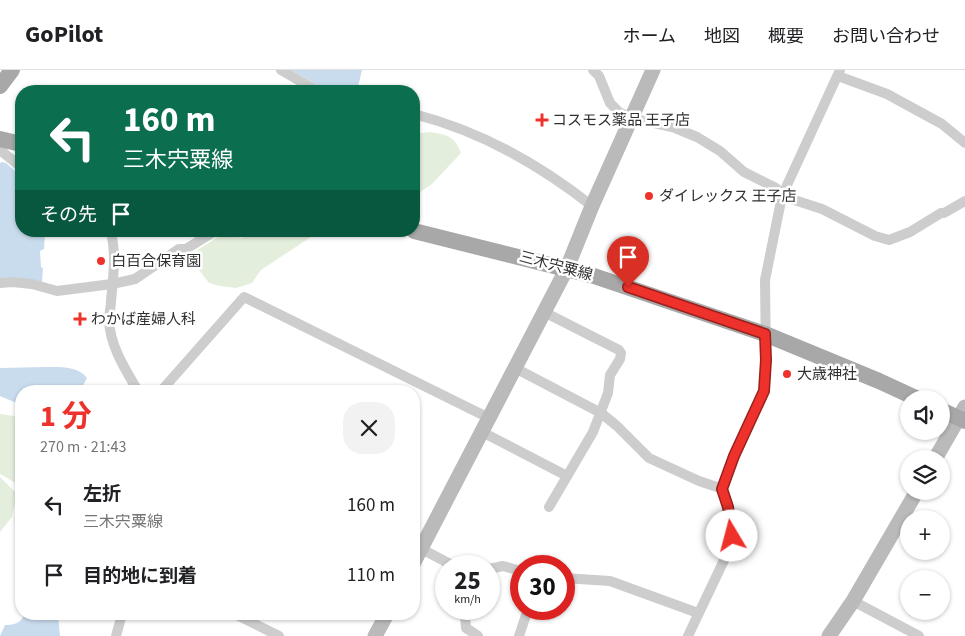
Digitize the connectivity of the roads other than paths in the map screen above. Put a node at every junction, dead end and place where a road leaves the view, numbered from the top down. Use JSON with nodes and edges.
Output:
{"nodes":[{"id":1,"x":12,"y":70,"type":"edge"},
{"id":2,"x":281,"y":70,"type":"edge"},
{"id":3,"x":592,"y":70,"type":"edge"},
{"id":4,"x":653,"y":70,"type":"edge"},
{"id":5,"x":839,"y":73,"type":"edge"},
{"id":6,"x":307,"y":85,"type":"edge"},
{"id":7,"x":0,"y":86,"type":"edge"},
{"id":8,"x":420,"y":116,"type":"edge"},
{"id":9,"x":632,"y":118,"type":"junction"},
{"id":10,"x":0,"y":139,"type":"edge"},
{"id":11,"x":965,"y":142,"type":"edge"},
{"id":12,"x":15,"y":143,"type":"edge"},
{"id":13,"x":0,"y":150,"type":"edge"},
{"id":14,"x":15,"y":162,"type":"edge"},
{"id":15,"x":782,"y":196,"type":"junction"},
{"id":16,"x":965,"y":201,"type":"edge"},
{"id":17,"x":592,"y":206,"type":"junction"},
{"id":18,"x":420,"y":232,"type":"edge"},
{"id":19,"x":112,"y":237,"type":"edge"},
{"id":20,"x":205,"y":237,"type":"edge"},
{"id":21,"x":567,"y":268,"type":"junction"},
{"id":22,"x":0,"y":283,"type":"edge"},
{"id":23,"x":112,"y":284,"type":"junction"},
{"id":24,"x":544,"y":312,"type":"junction"},
{"id":25,"x":765,"y":334,"type":"junction"},
{"id":26,"x":515,"y":368,"type":"junction"},
{"id":27,"x":134,"y":385,"type":"edge"},
{"id":28,"x":166,"y":385,"type":"edge"},
{"id":29,"x":900,"y":391,"type":"edge"},
{"id":30,"x":950,"y":412,"type":"edge"},
{"id":31,"x":601,"y":413,"type":"junction"},
{"id":32,"x":963,"y":415,"type":"edge"},
{"id":33,"x":489,"y":418,"type":"junction"},
{"id":34,"x":482,"y":432,"type":"junction"},
{"id":35,"x":942,"y":450,"type":"edge"},
{"id":36,"x":567,"y":476,"type":"junction"},
{"id":37,"x":722,"y":489,"type":"junction"},
{"id":38,"x":911,"y":500,"type":"edge"},
{"id":39,"x":549,"y":507,"type":"dead end"},
{"id":40,"x":420,"y":545,"type":"edge"},
{"id":41,"x":420,"y":553,"type":"edge"},
{"id":42,"x":435,"y":559,"type":"edge"},
{"id":43,"x":575,"y":579,"type":"edge"},
{"id":44,"x":854,"y":601,"type":"junction"},
{"id":45,"x":698,"y":613,"type":"junction"},
{"id":46,"x":120,"y":620,"type":"edge"},
{"id":47,"x":247,"y":620,"type":"edge"},
{"id":48,"x":384,"y":620,"type":"edge"},
{"id":49,"x":466,"y":620,"type":"edge"},
{"id":50,"x":524,"y":620,"type":"edge"},
{"id":51,"x":116,"y":636,"type":"edge"},
{"id":52,"x":279,"y":636,"type":"edge"},
{"id":53,"x":375,"y":636,"type":"edge"},
{"id":54,"x":478,"y":636,"type":"edge"},
{"id":55,"x":519,"y":636,"type":"edge"},
{"id":56,"x":688,"y":636,"type":"edge"},
{"id":57,"x":829,"y":636,"type":"edge"},
{"id":58,"x":919,"y":636,"type":"edge"}],
"edges":[{"from":1,"to":7,"type":"main road"},
{"from":2,"to":6,"type":"street"},
{"from":3,"to":9,"type":"street"},
{"from":4,"to":9,"type":"street"},
{"from":5,"to":11,"type":"street"},
{"from":5,"to":15,"type":"street"},
{"from":8,"to":17,"type":"street"},
{"from":9,"to":15,"type":"street"},
{"from":9,"to":17,"type":"street"},
{"from":10,"to":12,"type":"main road"},
{"from":13,"to":14,"type":"street"},
{"from":15,"to":16,"type":"street"},
{"from":15,"to":25,"type":"street"},
{"from":17,"to":21,"type":"street"},
{"from":18,"to":21,"type":"main road","name":"三木宍粟線"},
{"from":19,"to":23,"type":"street"},
{"from":20,"to":23,"type":"street"},
{"from":21,"to":24,"type":"street"},
{"from":21,"to":25,"type":"main road","name":"三木宍粟線"},
{"from":22,"to":23,"type":"street"},
{"from":23,"to":27,"type":"street"},
{"from":24,"to":26,"type":"street"},
{"from":24,"to":31,"type":"street"},
{"from":25,"to":29,"type":"main road","name":"三木宍粟線"},
{"from":25,"to":37,"type":"street"},
{"from":26,"to":31,"type":"street"},
{"from":26,"to":33,"type":"street"},
{"from":28,"to":33,"type":"street"},
{"from":30,"to":32,"type":"main road"},
{"from":31,"to":36,"type":"street"},
{"from":31,"to":37,"type":"street"},
{"from":32,"to":35,"type":"street"},
{"from":33,"to":34,"type":"street"},
{"from":34,"to":36,"type":"street"},
{"from":34,"to":40,"type":"street"},
{"from":36,"to":39,"type":"street"},
{"from":37,"to":45,"type":"street"},
{"from":38,"to":44,"type":"street"},
{"from":41,"to":42,"type":"street"},
{"from":43,"to":45,"type":"street"},
{"from":44,"to":57,"type":"street"},
{"from":44,"to":58,"type":"street"},
{"from":45,"to":56,"type":"street"},
{"from":46,"to":51,"type":"street"},
{"from":47,"to":52,"type":"street"},
{"from":48,"to":53,"type":"street"},
{"from":49,"to":54,"type":"street"},
{"from":50,"to":55,"type":"street"}]}
